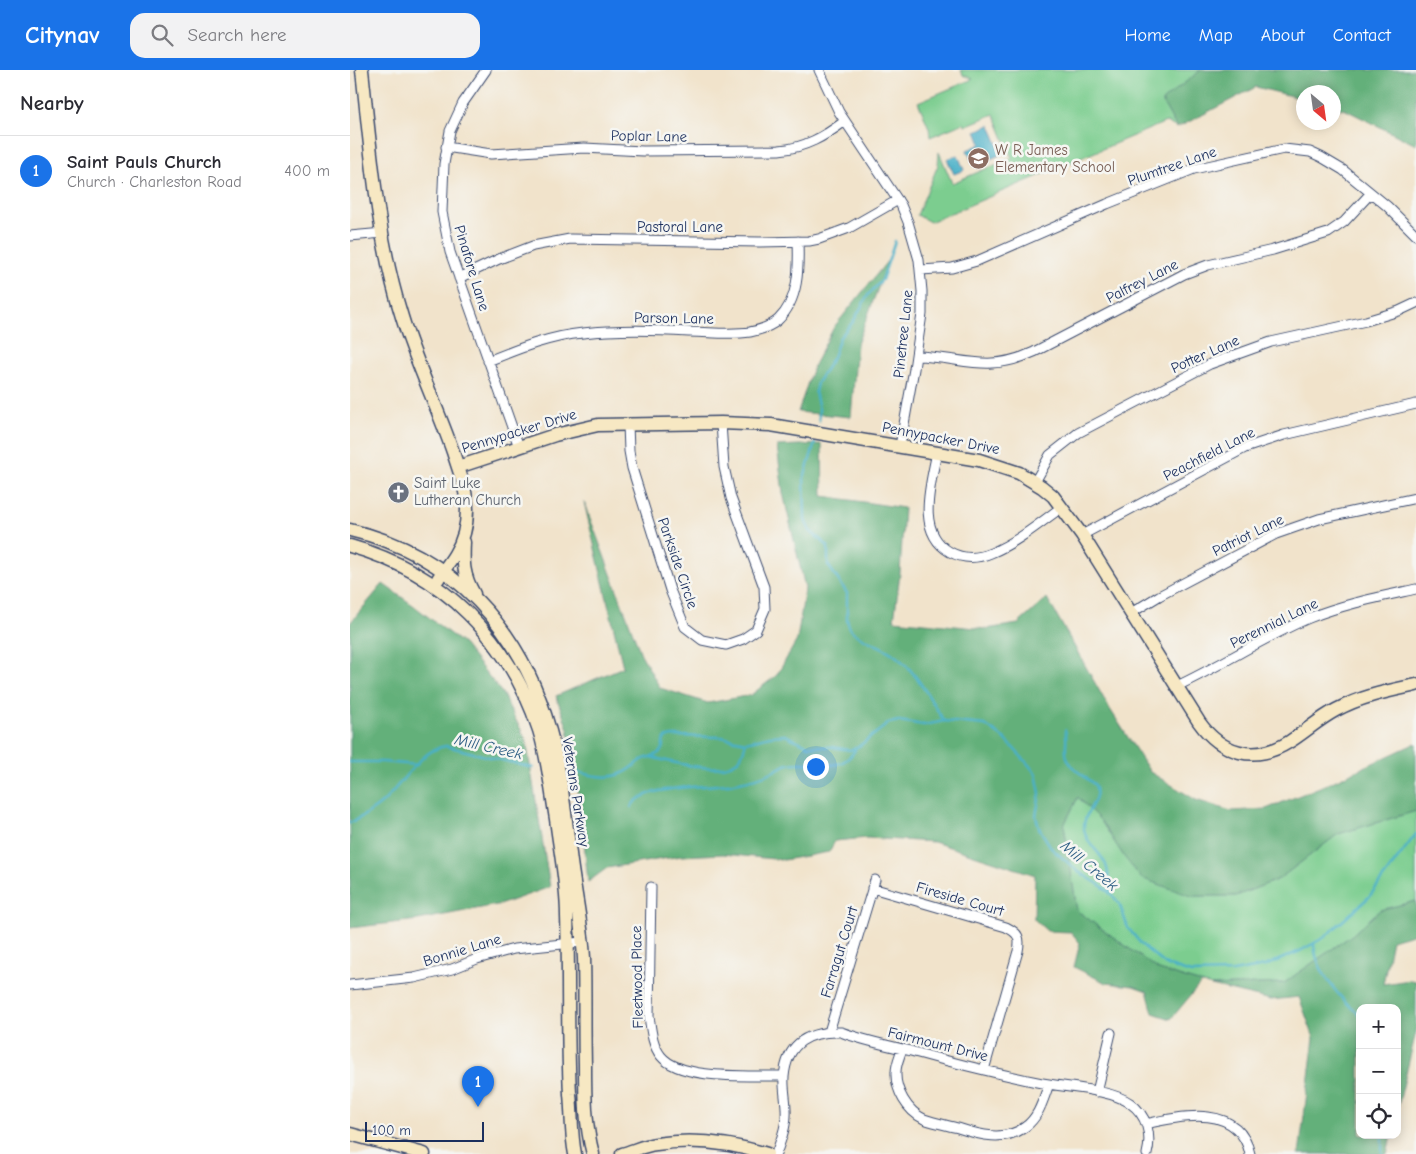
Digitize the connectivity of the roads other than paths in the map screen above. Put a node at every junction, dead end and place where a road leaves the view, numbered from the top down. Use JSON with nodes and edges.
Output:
{"nodes":[{"id":1,"x":362,"y":70,"type":"edge"},
{"id":2,"x":486,"y":70,"type":"edge"},
{"id":3,"x":819,"y":70,"type":"edge"},
{"id":4,"x":845,"y":121,"type":"junction"},
{"id":5,"x":446,"y":147,"type":"junction"},
{"id":6,"x":1370,"y":194,"type":"junction"},
{"id":7,"x":898,"y":200,"type":"junction"},
{"id":8,"x":383,"y":232,"type":"junction"},
{"id":9,"x":1416,"y":235,"type":"edge"},
{"id":10,"x":350,"y":236,"type":"edge"},
{"id":11,"x":798,"y":241,"type":"junction"},
{"id":12,"x":920,"y":270,"type":"junction"},
{"id":13,"x":459,"y":278,"type":"junction"},
{"id":14,"x":1416,"y":303,"type":"edge"},
{"id":15,"x":916,"y":356,"type":"junction"},
{"id":16,"x":488,"y":361,"type":"junction"},
{"id":17,"x":1416,"y":404,"type":"edge"},
{"id":18,"x":721,"y":423,"type":"junction"},
{"id":19,"x":628,"y":424,"type":"junction"},
{"id":20,"x":900,"y":446,"type":"junction"},
{"id":21,"x":520,"y":447,"type":"junction"},
{"id":22,"x":937,"y":452,"type":"junction"},
{"id":23,"x":458,"y":467,"type":"junction"},
{"id":24,"x":1035,"y":482,"type":"junction"},
{"id":25,"x":1416,"y":498,"type":"edge"},
{"id":26,"x":1062,"y":507,"type":"junction"},
{"id":27,"x":350,"y":530,"type":"edge"},
{"id":28,"x":464,"y":534,"type":"junction"},
{"id":29,"x":1082,"y":535,"type":"junction"},
{"id":30,"x":350,"y":546,"type":"edge"},
{"id":31,"x":442,"y":572,"type":"junction"},
{"id":32,"x":435,"y":586,"type":"junction"},
{"id":33,"x":1416,"y":589,"type":"edge"},
{"id":34,"x":479,"y":603,"type":"junction"},
{"id":35,"x":1131,"y":613,"type":"junction"},
{"id":36,"x":1416,"y":685,"type":"edge"},
{"id":37,"x":1177,"y":686,"type":"junction"},
{"id":38,"x":874,"y":884,"type":"joint"},
{"id":39,"x":651,"y":887,"type":"dead end"},
{"id":40,"x":582,"y":942,"type":"junction"},
{"id":41,"x":568,"y":943,"type":"junction"},
{"id":42,"x":350,"y":984,"type":"edge"},
{"id":43,"x":828,"y":1032,"type":"junction"},
{"id":44,"x":1111,"y":1032,"type":"dead end"},
{"id":45,"x":902,"y":1049,"type":"junction"},
{"id":46,"x":984,"y":1070,"type":"junction"},
{"id":47,"x":784,"y":1076,"type":"junction"},
{"id":48,"x":1049,"y":1084,"type":"junction"},
{"id":49,"x":1097,"y":1092,"type":"junction"},
{"id":50,"x":1146,"y":1124,"type":"junction"},
{"id":51,"x":350,"y":1134,"type":"edge"},
{"id":52,"x":734,"y":1150,"type":"edge"},
{"id":53,"x":424,"y":1154,"type":"edge"},
{"id":54,"x":575,"y":1154,"type":"edge"},
{"id":55,"x":593,"y":1154,"type":"edge"},
{"id":56,"x":622,"y":1154,"type":"edge"},
{"id":57,"x":767,"y":1154,"type":"edge"},
{"id":58,"x":776,"y":1154,"type":"edge"},
{"id":59,"x":1147,"y":1154,"type":"edge"},
{"id":60,"x":1250,"y":1154,"type":"edge"}],
"edges":[{"from":1,"to":8,"type":"street"},
{"from":2,"to":5,"type":"street","name":"Pinafore Lane"},
{"from":3,"to":4,"type":"street","name":"Pinetree Lane"},
{"from":4,"to":5,"type":"street","name":"Poplar Lane"},
{"from":4,"to":7,"type":"street","name":"Pinetree Lane"},
{"from":5,"to":13,"type":"street","name":"Pinafore Lane"},
{"from":6,"to":9,"type":"street","name":"Plumtree Lane"},
{"from":6,"to":12,"type":"street","name":"Plumtree Lane"},
{"from":6,"to":15,"type":"street","name":"Palfrey Lane"},
{"from":7,"to":11,"type":"street","name":"Pastoral Lane"},
{"from":7,"to":12,"type":"street","name":"Pinetree Lane"},
{"from":8,"to":10,"type":"street"},
{"from":8,"to":23,"type":"street"},
{"from":11,"to":13,"type":"street","name":"Pastoral Lane"},
{"from":11,"to":16,"type":"street","name":"Parson Lane"},
{"from":12,"to":15,"type":"street","name":"Pinetree Lane"},
{"from":13,"to":16,"type":"street","name":"Pinafore Lane"},
{"from":14,"to":24,"type":"street","name":"Potter Lane"},
{"from":15,"to":20,"type":"street","name":"Pinetree Lane"},
{"from":16,"to":21,"type":"street","name":"Pinafore Lane"},
{"from":17,"to":29,"type":"street","name":"Peachfield Lane"},
{"from":18,"to":19,"type":"street","name":"Pennypacker Drive"},
{"from":18,"to":19,"type":"street","name":"Parkside Circle"},
{"from":18,"to":20,"type":"street","name":"Pennypacker Drive"},
{"from":19,"to":21,"type":"street","name":"Pennypacker Drive"},
{"from":20,"to":22,"type":"street","name":"Pennypacker Drive"},
{"from":21,"to":23,"type":"street","name":"Pennypacker Drive"},
{"from":22,"to":24,"type":"street","name":"Pennypacker Drive"},
{"from":22,"to":26,"type":"street"},
{"from":23,"to":28,"type":"street"},
{"from":24,"to":26,"type":"street","name":"Pennypacker Drive"},
{"from":25,"to":35,"type":"street","name":"Patriot Lane"},
{"from":26,"to":29,"type":"street","name":"Pennypacker Drive"},
{"from":27,"to":31,"type":"street","name":"Veterans Parkway"},
{"from":28,"to":31,"type":"street"},
{"from":28,"to":34,"type":"street"},
{"from":29,"to":35,"type":"street","name":"Pennypacker Drive"},
{"from":30,"to":32,"type":"street","name":"Veterans Parkway"},
{"from":31,"to":32,"type":"street"},
{"from":31,"to":34,"type":"street","name":"Veterans Parkway"},
{"from":32,"to":41,"type":"street","name":"Veterans Parkway"},
{"from":33,"to":37,"type":"street","name":"Perennial Lane"},
{"from":34,"to":40,"type":"street","name":"Veterans Parkway"},
{"from":35,"to":37,"type":"street","name":"Pennypacker Drive"},
{"from":36,"to":37,"type":"street","name":"Pennypacker Drive"},
{"from":38,"to":43,"type":"street","name":"Farragut Court"},
{"from":38,"to":46,"type":"street","name":"Fireside Court"},
{"from":39,"to":47,"type":"street","name":"Fleetwood Place"},
{"from":40,"to":41,"type":"street","name":"Bonnie Lane"},
{"from":40,"to":55,"type":"street","name":"Veterans Parkway"},
{"from":41,"to":42,"type":"street","name":"Bonnie Lane"},
{"from":41,"to":54,"type":"street","name":"Veterans Parkway"},
{"from":43,"to":45,"type":"street","name":"Fairmount Drive"},
{"from":43,"to":47,"type":"street","name":"Fairmount Drive"},
{"from":44,"to":49,"type":"street"},
{"from":45,"to":46,"type":"street","name":"Fairmount Drive"},
{"from":45,"to":48,"type":"street"},
{"from":46,"to":48,"type":"street","name":"Fairmount Drive"},
{"from":47,"to":58,"type":"street","name":"Fairmount Drive"},
{"from":48,"to":49,"type":"street","name":"Fairmount Drive"},
{"from":49,"to":50,"type":"street","name":"Fairmount Drive"},
{"from":50,"to":59,"type":"street"},
{"from":50,"to":60,"type":"street"},
{"from":51,"to":53,"type":"street"},
{"from":52,"to":56,"type":"street"},
{"from":52,"to":57,"type":"street"}]}
